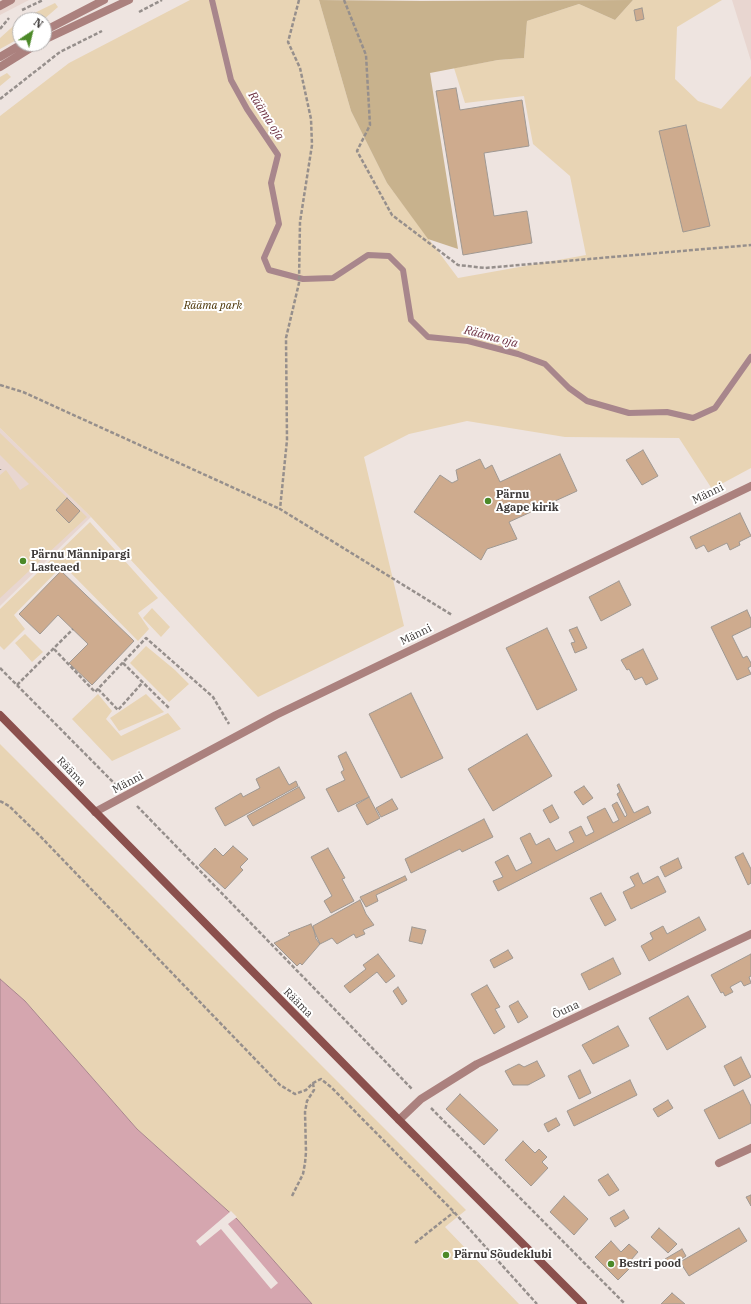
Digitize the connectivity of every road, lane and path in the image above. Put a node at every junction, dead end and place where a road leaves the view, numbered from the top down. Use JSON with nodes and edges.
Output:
{"nodes":[{"id":1,"x":11,"y":0,"type":"edge"},
{"id":2,"x":104,"y":0,"type":"edge"},
{"id":3,"x":129,"y":0,"type":"edge"},
{"id":4,"x":162,"y":0,"type":"edge"},
{"id":5,"x":299,"y":0,"type":"edge"},
{"id":6,"x":344,"y":0,"type":"edge"},
{"id":7,"x":0,"y":6,"type":"edge"},
{"id":8,"x":137,"y":13,"type":"dead end"},
{"id":9,"x":11,"y":16,"type":"dead end"},
{"id":10,"x":52,"y":27,"type":"edge"},
{"id":11,"x":109,"y":27,"type":"dead end"},
{"id":12,"x":0,"y":29,"type":"edge"},
{"id":13,"x":52,"y":36,"type":"edge"},
{"id":14,"x":12,"y":50,"type":"edge"},
{"id":15,"x":24,"y":52,"type":"edge"},
{"id":16,"x":0,"y":57,"type":"edge"},
{"id":17,"x":0,"y":67,"type":"edge"},
{"id":18,"x":0,"y":99,"type":"edge"},
{"id":19,"x":751,"y":245,"type":"edge"},
{"id":20,"x":0,"y":385,"type":"edge"},
{"id":21,"x":751,"y":486,"type":"edge"},
{"id":22,"x":280,"y":509,"type":"junction"},
{"id":23,"x":465,"y":623,"type":"junction"},
{"id":24,"x":73,"y":629,"type":"dead end"},
{"id":25,"x":54,"y":649,"type":"junction"},
{"id":26,"x":123,"y":662,"type":"junction"},
{"id":27,"x":0,"y":668,"type":"edge"},
{"id":28,"x":143,"y":682,"type":"junction"},
{"id":29,"x":17,"y":685,"type":"junction"},
{"id":30,"x":98,"y":689,"type":"junction"},
{"id":31,"x":170,"y":709,"type":"dead end"},
{"id":32,"x":0,"y":715,"type":"edge"},
{"id":33,"x":236,"y":737,"type":"junction"},
{"id":34,"x":127,"y":796,"type":"junction"},
{"id":35,"x":0,"y":801,"type":"edge"},
{"id":36,"x":95,"y":812,"type":"junction"},
{"id":37,"x":751,"y":934,"type":"edge"},
{"id":38,"x":313,"y":1083,"type":"junction"},
{"id":39,"x":421,"y":1099,"type":"junction"},
{"id":40,"x":399,"y":1120,"type":"junction"},
{"id":41,"x":751,"y":1148,"type":"edge"},
{"id":42,"x":719,"y":1163,"type":"dead end"},
{"id":43,"x":292,"y":1196,"type":"dead end"},
{"id":44,"x":454,"y":1212,"type":"junction"},
{"id":45,"x":415,"y":1243,"type":"dead end"},
{"id":46,"x":537,"y":1304,"type":"edge"},
{"id":47,"x":582,"y":1304,"type":"edge"},
{"id":48,"x":625,"y":1304,"type":"edge"}],
"edges":[{"from":1,"to":7,"type":"street"},
{"from":2,"to":10,"type":"street"},
{"from":3,"to":13,"type":"street"},
{"from":4,"to":8,"type":"path"},
{"from":5,"to":22,"type":"path"},
{"from":6,"to":19,"type":"path"},
{"from":9,"to":12,"type":"path"},
{"from":11,"to":18,"type":"path"},
{"from":14,"to":16,"type":"street"},
{"from":15,"to":17,"type":"street"},
{"from":20,"to":22,"type":"path"},
{"from":21,"to":23,"type":"street","name":"Männi"},
{"from":22,"to":23,"type":"path"},
{"from":23,"to":33,"type":"street","name":"Männi"},
{"from":24,"to":25,"type":"path"},
{"from":25,"to":29,"type":"path"},
{"from":25,"to":30,"type":"path"},
{"from":26,"to":28,"type":"path"},
{"from":26,"to":30,"type":"path"},
{"from":26,"to":33,"type":"path"},
{"from":27,"to":29,"type":"path"},
{"from":28,"to":30,"type":"path"},
{"from":28,"to":31,"type":"path"},
{"from":29,"to":34,"type":"path"},
{"from":32,"to":36,"type":"main road","name":"Rääma"},
{"from":33,"to":34,"type":"street","name":"Männi"},
{"from":34,"to":36,"type":"street","name":"Männi"},
{"from":34,"to":39,"type":"path"},
{"from":35,"to":38,"type":"path"},
{"from":36,"to":40,"type":"main road","name":"Rääma"},
{"from":37,"to":39,"type":"street","name":"Õuna"},
{"from":38,"to":43,"type":"path"},
{"from":38,"to":44,"type":"path"},
{"from":39,"to":40,"type":"street","name":"Õuna"},
{"from":39,"to":48,"type":"path"},
{"from":40,"to":47,"type":"main road","name":"Rääma"},
{"from":41,"to":42,"type":"street"},
{"from":44,"to":45,"type":"path"},
{"from":44,"to":46,"type":"path"}]}
